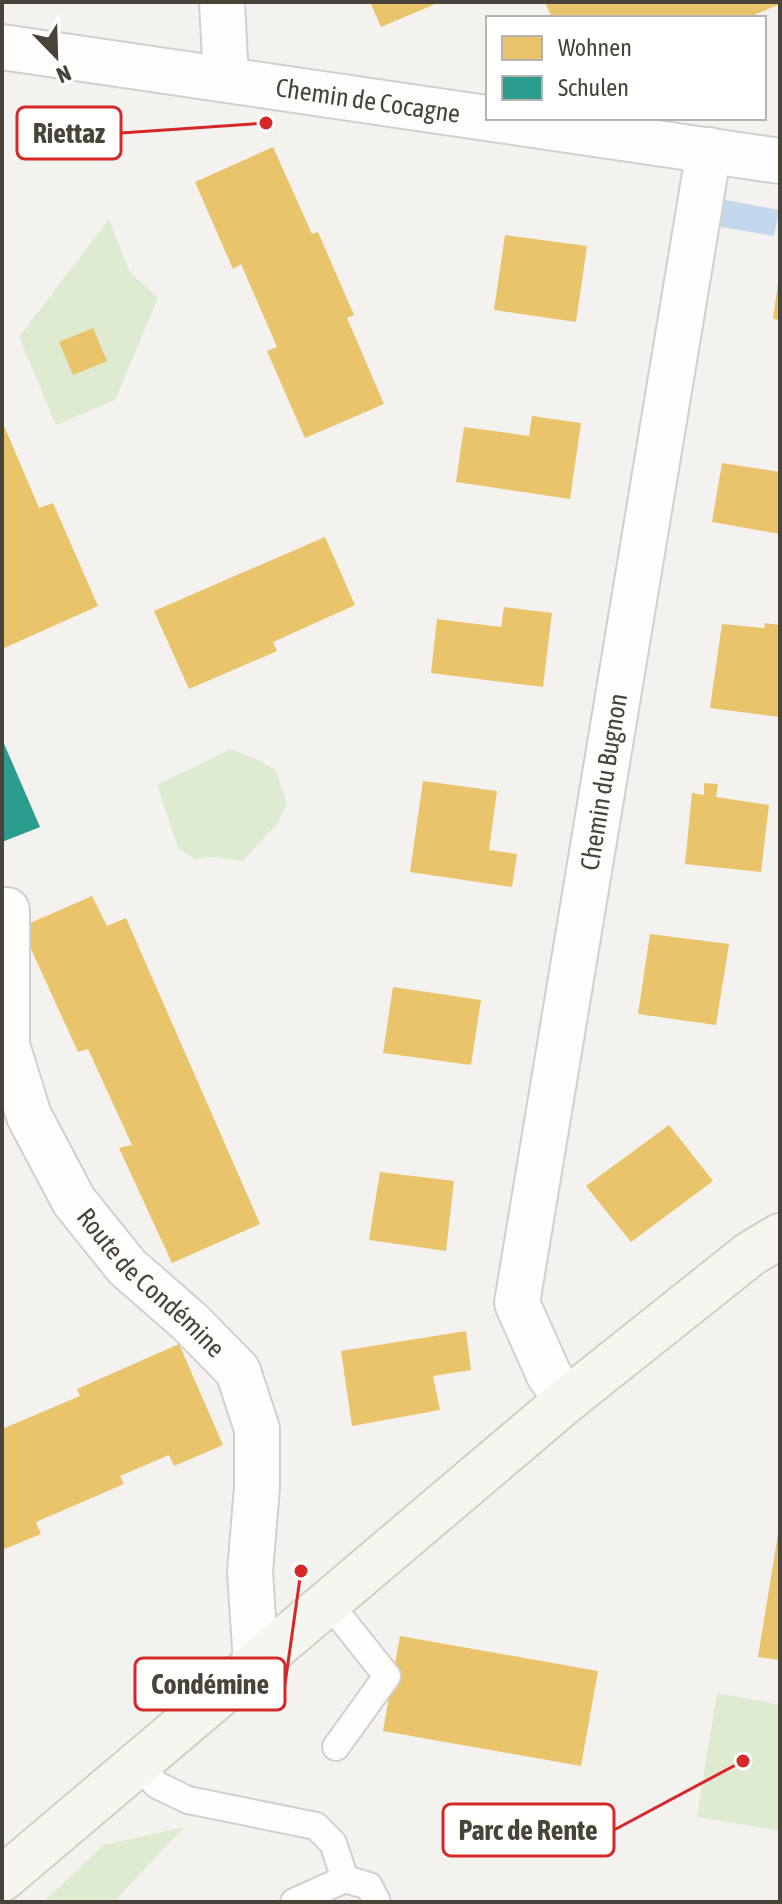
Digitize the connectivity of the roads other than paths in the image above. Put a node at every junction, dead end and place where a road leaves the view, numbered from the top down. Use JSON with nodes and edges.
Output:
{"nodes":[{"id":1,"x":222,"y":2,"type":"edge"},
{"id":2,"x":2,"y":47,"type":"edge"},
{"id":3,"x":226,"y":79,"type":"junction"},
{"id":4,"x":486,"y":117,"type":"edge"},
{"id":5,"x":505,"y":120,"type":"edge"},
{"id":6,"x":709,"y":150,"type":"junction"},
{"id":7,"x":780,"y":161,"type":"edge"},
{"id":8,"x":7,"y":910,"type":"dead end"},
{"id":9,"x":780,"y":1236,"type":"edge"},
{"id":10,"x":567,"y":1400,"type":"junction"},
{"id":11,"x":328,"y":1602,"type":"junction"},
{"id":12,"x":256,"y":1663,"type":"junction"},
{"id":13,"x":336,"y":1747,"type":"dead end"},
{"id":14,"x":136,"y":1763,"type":"junction"},
{"id":15,"x":2,"y":1879,"type":"edge"},
{"id":16,"x":345,"y":1879,"type":"junction"},
{"id":17,"x":294,"y":1902,"type":"edge"},
{"id":18,"x":377,"y":1902,"type":"edge"}],
"edges":[{"from":1,"to":3,"type":"street"},
{"from":2,"to":3,"type":"street","name":"Chemin de Cocagne"},
{"from":3,"to":4,"type":"street","name":"Chemin de Cocagne"},
{"from":5,"to":6,"type":"street","name":"Chemin de Cocagne"},
{"from":6,"to":7,"type":"street","name":"Chemin de Cocagne"},
{"from":6,"to":10,"type":"street","name":"Chemin du Bugnon"},
{"from":8,"to":12,"type":"street","name":"Route de Condémine"},
{"from":9,"to":10,"type":"street"},
{"from":10,"to":11,"type":"street"},
{"from":11,"to":12,"type":"street"},
{"from":11,"to":13,"type":"lane"},
{"from":12,"to":14,"type":"street"},
{"from":14,"to":15,"type":"street"},
{"from":14,"to":16,"type":"lane"},
{"from":16,"to":17,"type":"lane"},
{"from":16,"to":18,"type":"lane"}]}
